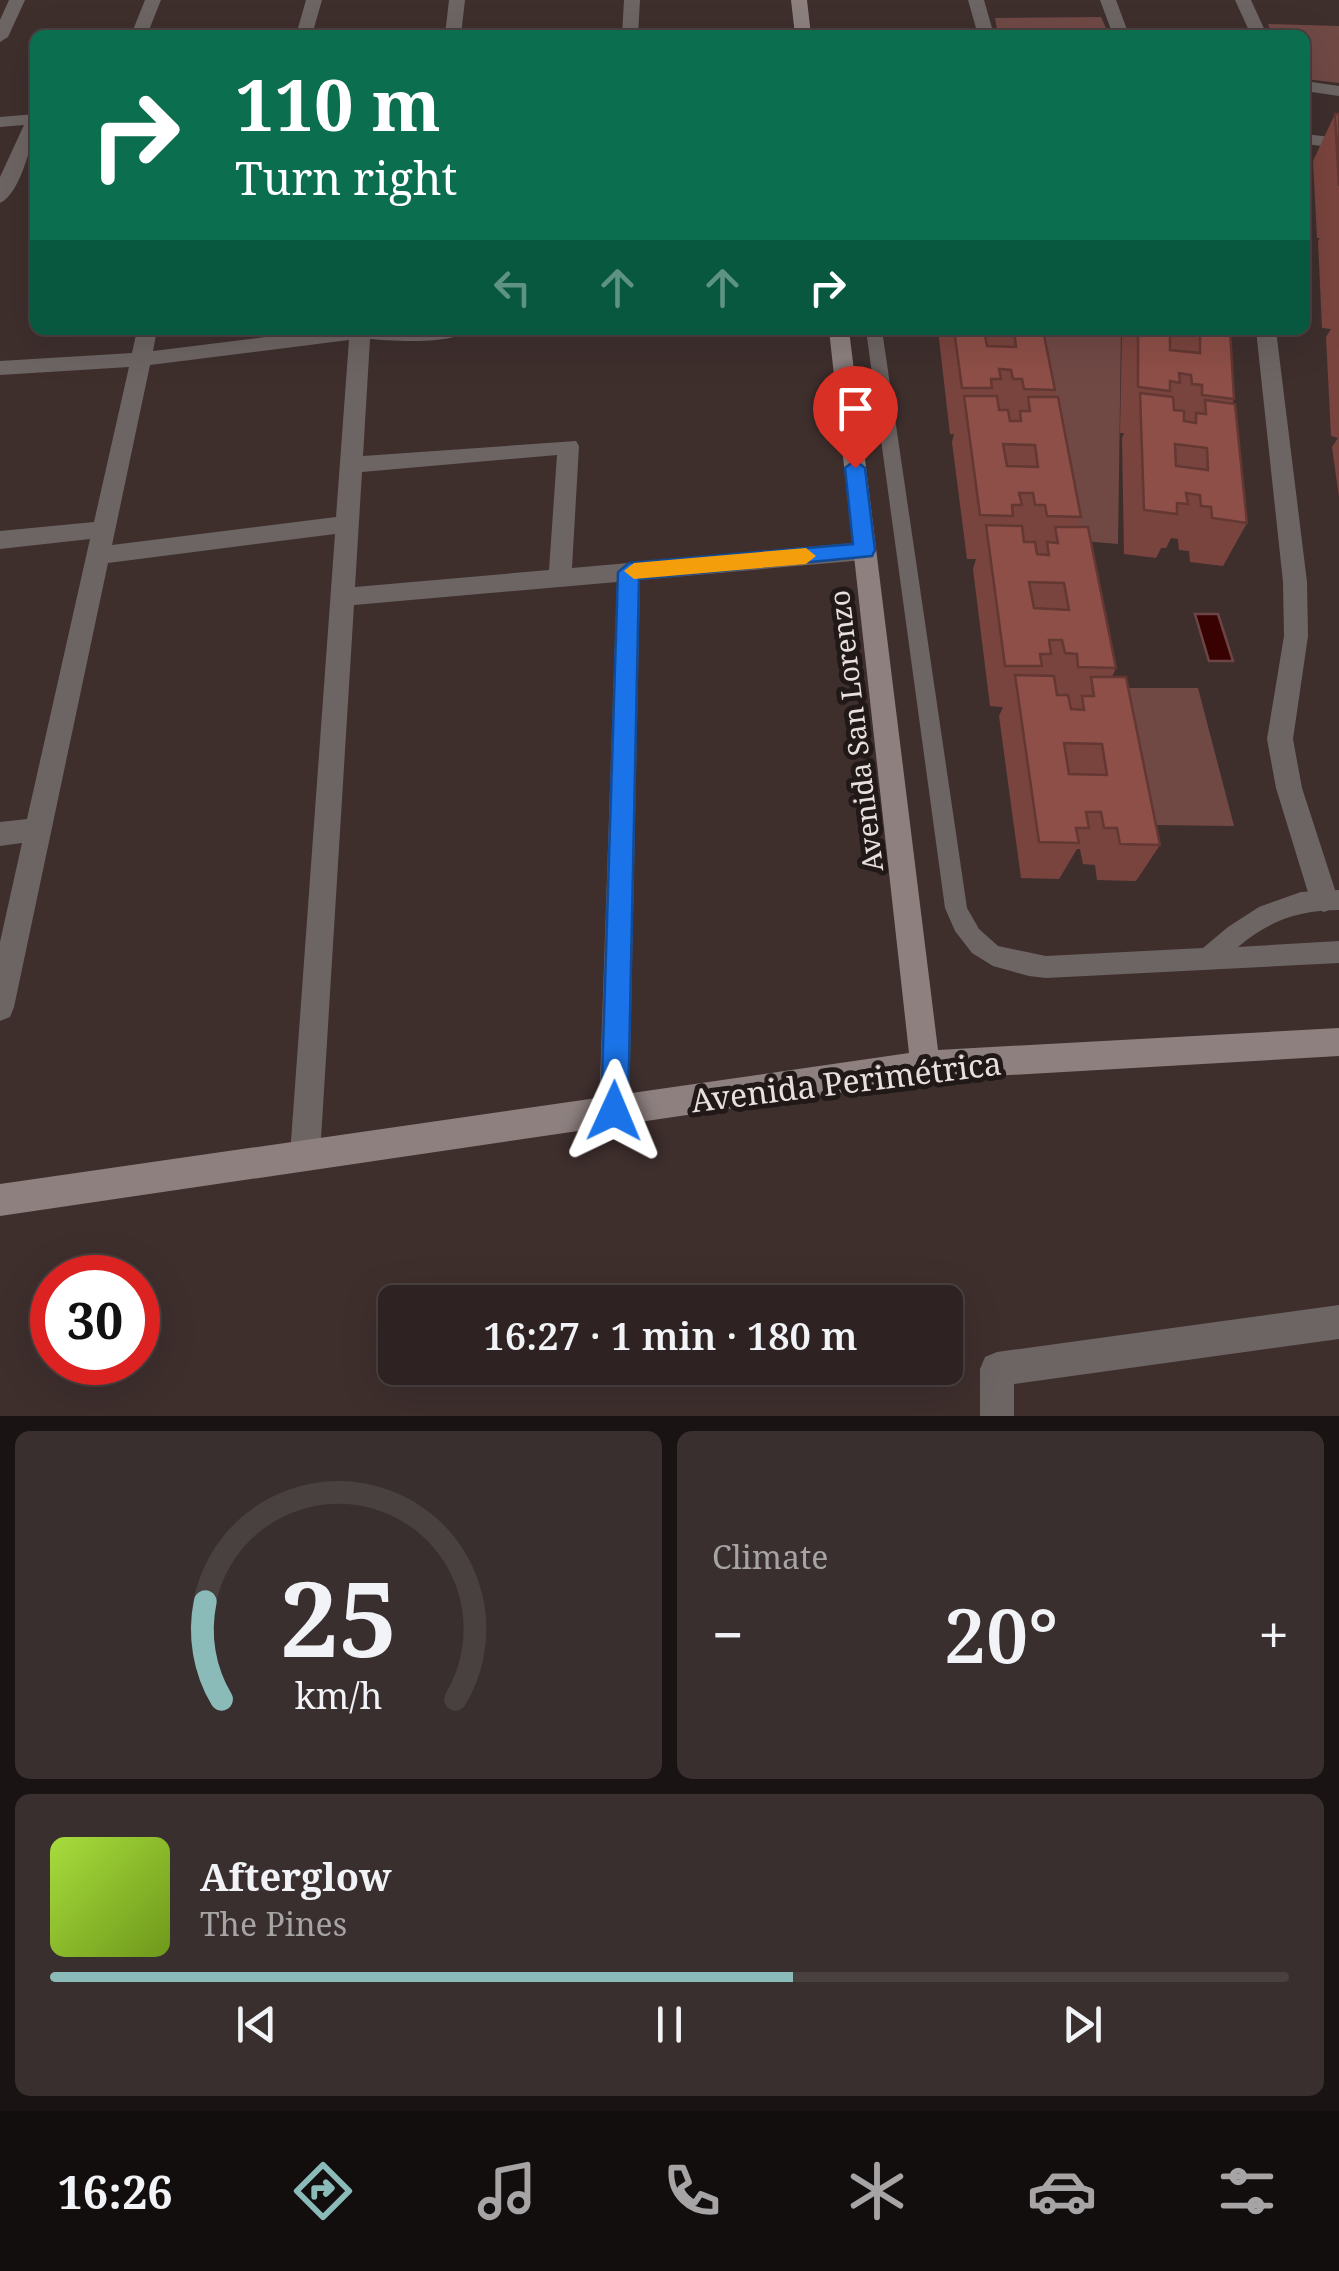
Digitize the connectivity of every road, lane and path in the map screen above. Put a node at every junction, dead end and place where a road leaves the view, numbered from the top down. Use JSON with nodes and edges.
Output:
{"nodes":[{"id":1,"x":18,"y":0,"type":"edge"},
{"id":2,"x":153,"y":0,"type":"edge"},
{"id":3,"x":314,"y":0,"type":"edge"},
{"id":4,"x":458,"y":0,"type":"edge"},
{"id":5,"x":632,"y":0,"type":"edge"},
{"id":6,"x":798,"y":0,"type":"edge"},
{"id":7,"x":976,"y":0,"type":"edge"},
{"id":8,"x":1108,"y":0,"type":"edge"},
{"id":9,"x":1243,"y":0,"type":"edge"},
{"id":10,"x":141,"y":30,"type":"edge"},
{"id":11,"x":305,"y":30,"type":"edge"},
{"id":12,"x":454,"y":30,"type":"edge"},
{"id":13,"x":630,"y":30,"type":"edge"},
{"id":14,"x":802,"y":30,"type":"edge"},
{"id":15,"x":985,"y":30,"type":"edge"},
{"id":16,"x":1119,"y":30,"type":"edge"},
{"id":17,"x":1258,"y":30,"type":"edge"},
{"id":18,"x":0,"y":36,"type":"edge"},
{"id":19,"x":1310,"y":87,"type":"edge"},
{"id":20,"x":1339,"y":91,"type":"edge"},
{"id":21,"x":30,"y":119,"type":"edge"},
{"id":22,"x":0,"y":122,"type":"edge"},
{"id":23,"x":30,"y":130,"type":"edge"},
{"id":24,"x":1310,"y":139,"type":"edge"},
{"id":25,"x":1339,"y":143,"type":"edge"},
{"id":26,"x":0,"y":197,"type":"edge"},
{"id":27,"x":147,"y":335,"type":"edge"},
{"id":28,"x":313,"y":335,"type":"edge"},
{"id":29,"x":360,"y":335,"type":"edge"},
{"id":30,"x":840,"y":335,"type":"edge"},
{"id":31,"x":875,"y":335,"type":"edge"},
{"id":32,"x":1267,"y":335,"type":"edge"},
{"id":33,"x":142,"y":359,"type":"junction"},
{"id":34,"x":0,"y":368,"type":"edge"},
{"id":35,"x":351,"y":464,"type":"junction"},
{"id":36,"x":347,"y":524,"type":"junction"},
{"id":37,"x":105,"y":529,"type":"junction"},
{"id":38,"x":0,"y":540,"type":"edge"},
{"id":39,"x":864,"y":550,"type":"junction"},
{"id":40,"x":99,"y":554,"type":"junction"},
{"id":41,"x":629,"y":572,"type":"junction"},
{"id":42,"x":560,"y":577,"type":"junction"},
{"id":43,"x":342,"y":597,"type":"junction"},
{"id":44,"x":39,"y":830,"type":"junction"},
{"id":45,"x":0,"y":834,"type":"edge"},
{"id":46,"x":1332,"y":900,"type":"edge"},
{"id":47,"x":1339,"y":952,"type":"edge"},
{"id":48,"x":1208,"y":959,"type":"junction"},
{"id":49,"x":0,"y":1007,"type":"edge"},
{"id":50,"x":1339,"y":1042,"type":"edge"},
{"id":51,"x":925,"y":1065,"type":"junction"},
{"id":52,"x":614,"y":1111,"type":"junction"},
{"id":53,"x":305,"y":1156,"type":"junction"},
{"id":54,"x":0,"y":1200,"type":"edge"},
{"id":55,"x":1339,"y":1322,"type":"edge"},
{"id":56,"x":997,"y":1416,"type":"edge"}],
"edges":[{"from":1,"to":18,"type":"street"},
{"from":2,"to":10,"type":"street"},
{"from":3,"to":11,"type":"street"},
{"from":4,"to":12,"type":"street"},
{"from":5,"to":13,"type":"street"},
{"from":6,"to":14,"type":"street"},
{"from":7,"to":15,"type":"street"},
{"from":8,"to":16,"type":"street"},
{"from":9,"to":17,"type":"street"},
{"from":19,"to":20,"type":"street"},
{"from":21,"to":22,"type":"street"},
{"from":23,"to":26,"type":"street"},
{"from":24,"to":25,"type":"street"},
{"from":27,"to":33,"type":"street"},
{"from":28,"to":33,"type":"street"},
{"from":29,"to":35,"type":"street"},
{"from":30,"to":39,"type":"street","name":"Avenida San Lorenzo"},
{"from":31,"to":48,"type":"lane"},
{"from":32,"to":46,"type":"street"},
{"from":33,"to":34,"type":"street"},
{"from":33,"to":37,"type":"street"},
{"from":35,"to":36,"type":"street"},
{"from":35,"to":42,"type":"street"},
{"from":36,"to":40,"type":"street"},
{"from":36,"to":43,"type":"street"},
{"from":37,"to":38,"type":"street"},
{"from":37,"to":40,"type":"street"},
{"from":39,"to":41,"type":"street"},
{"from":39,"to":51,"type":"street","name":"Avenida San Lorenzo"},
{"from":40,"to":44,"type":"street"},
{"from":41,"to":42,"type":"street"},
{"from":41,"to":52,"type":"street"},
{"from":42,"to":43,"type":"street"},
{"from":43,"to":53,"type":"street"},
{"from":44,"to":45,"type":"street"},
{"from":44,"to":49,"type":"street"},
{"from":46,"to":48,"type":"lane"},
{"from":47,"to":48,"type":"lane"},
{"from":50,"to":51,"type":"street","name":"Avenida Perimétrica"},
{"from":51,"to":52,"type":"street","name":"Avenida Perimétrica"},
{"from":52,"to":53,"type":"street","name":"Avenida Perimétrica"},
{"from":53,"to":54,"type":"street","name":"Avenida Perimétrica"},
{"from":55,"to":56,"type":"street"}]}
